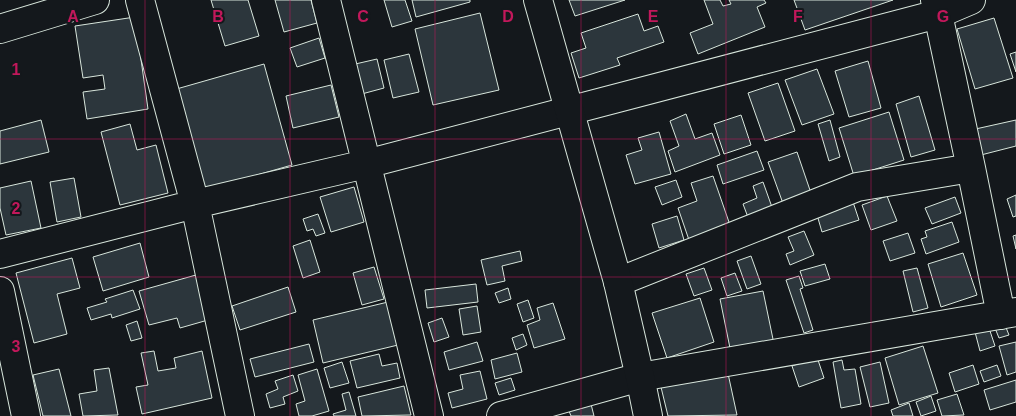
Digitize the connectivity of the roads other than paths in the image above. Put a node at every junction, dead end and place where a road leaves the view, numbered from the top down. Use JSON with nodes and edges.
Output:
{"nodes":[{"id":1,"x":95,"y":0,"type":"edge"},
{"id":2,"x":140,"y":0,"type":"edge"},
{"id":3,"x":326,"y":0,"type":"edge"},
{"id":4,"x":538,"y":0,"type":"edge"},
{"id":5,"x":971,"y":0,"type":"edge"},
{"id":6,"x":936,"y":7,"type":"edge"},
{"id":7,"x":0,"y":29,"type":"edge"},
{"id":8,"x":570,"y":110,"type":"junction"},
{"id":9,"x":366,"y":164,"type":"junction"},
{"id":10,"x":971,"y":168,"type":"junction"},
{"id":11,"x":195,"y":204,"type":"junction"},
{"id":12,"x":0,"y":254,"type":"edge"},
{"id":13,"x":618,"y":282,"type":"junction"},
{"id":14,"x":0,"y":291,"type":"edge"},
{"id":15,"x":1009,"y":313,"type":"edge"},
{"id":16,"x":640,"y":377,"type":"junction"},
{"id":17,"x":26,"y":416,"type":"edge"},
{"id":18,"x":240,"y":416,"type":"edge"},
{"id":19,"x":429,"y":416,"type":"edge"},
{"id":20,"x":501,"y":416,"type":"edge"},
{"id":21,"x":648,"y":416,"type":"edge"}],
"edges":[{"from":1,"to":7,"type":"street"},
{"from":2,"to":11,"type":"street"},
{"from":3,"to":9,"type":"street"},
{"from":4,"to":8,"type":"street"},
{"from":5,"to":6,"type":"street"},
{"from":6,"to":8,"type":"street"},
{"from":6,"to":10,"type":"street"},
{"from":8,"to":9,"type":"street"},
{"from":8,"to":13,"type":"street"},
{"from":9,"to":11,"type":"street"},
{"from":9,"to":19,"type":"street"},
{"from":10,"to":13,"type":"street"},
{"from":10,"to":15,"type":"street"},
{"from":11,"to":12,"type":"street"},
{"from":11,"to":18,"type":"street"},
{"from":13,"to":16,"type":"street"},
{"from":14,"to":17,"type":"street"},
{"from":15,"to":16,"type":"street"},
{"from":16,"to":20,"type":"street"},
{"from":16,"to":21,"type":"street"}]}
